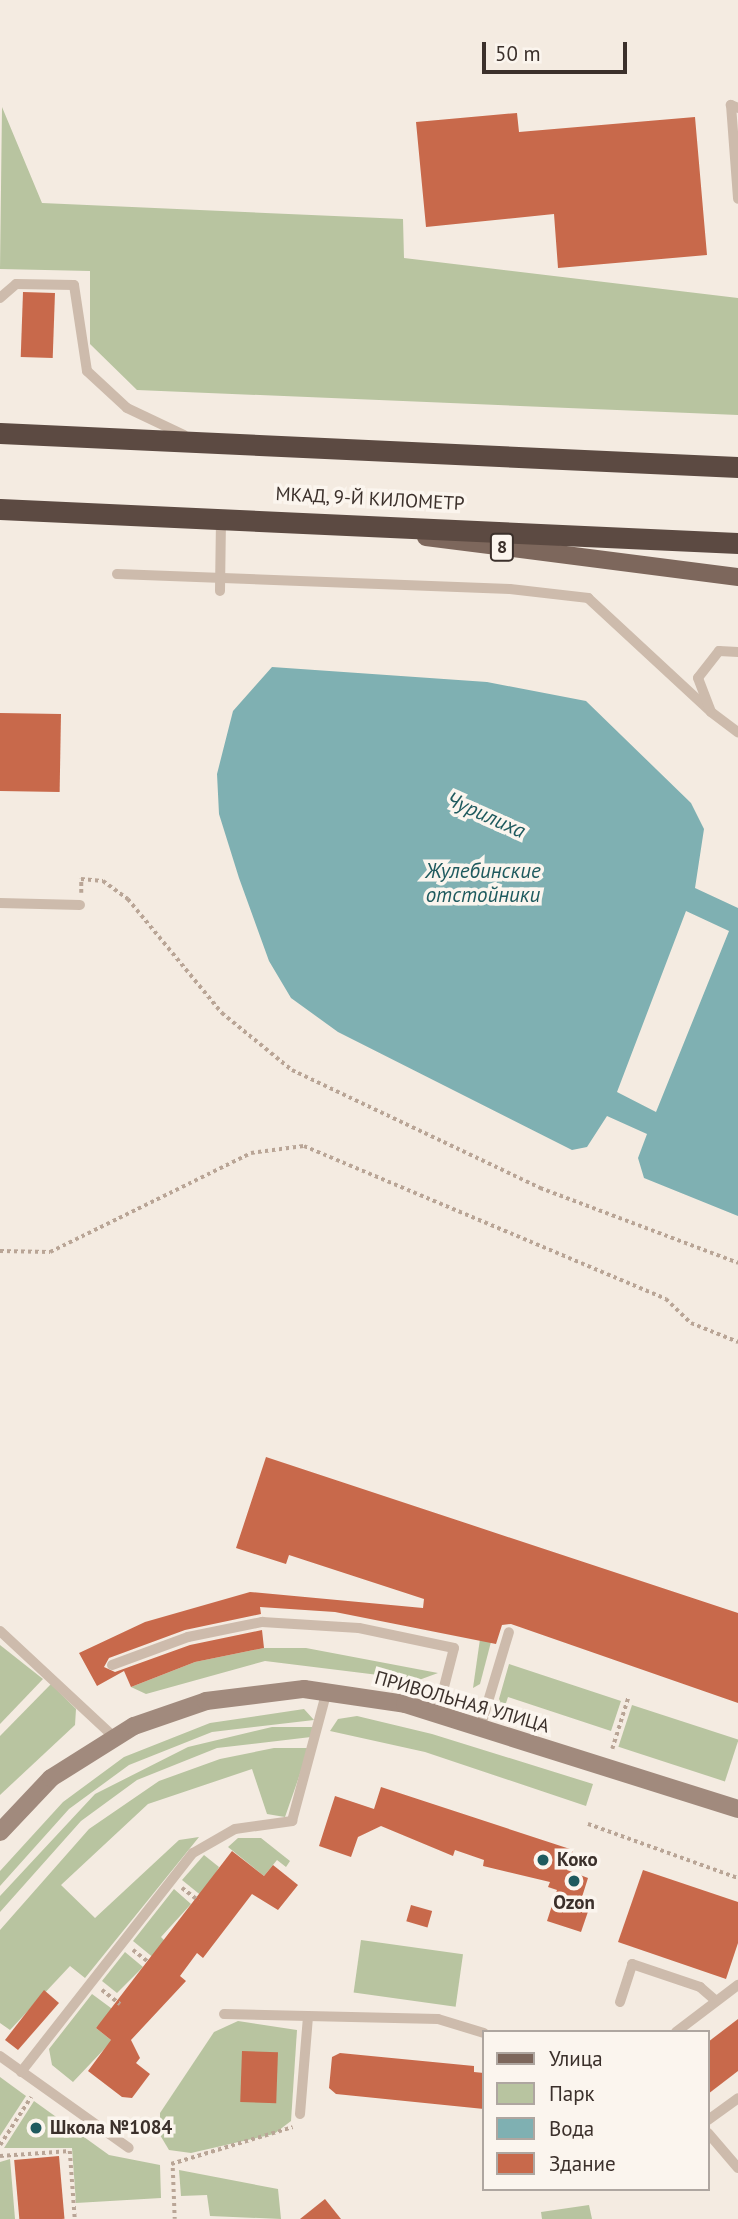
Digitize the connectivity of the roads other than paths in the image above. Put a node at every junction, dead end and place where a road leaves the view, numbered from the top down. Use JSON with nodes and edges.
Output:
{"nodes":[{"id":1,"x":738,"y":108,"type":"edge"},
{"id":2,"x":737,"y":171,"type":"edge"},
{"id":3,"x":738,"y":199,"type":"edge"},
{"id":4,"x":0,"y":298,"type":"edge"},
{"id":5,"x":0,"y":433,"type":"edge"},
{"id":6,"x":190,"y":438,"type":"junction"},
{"id":7,"x":738,"y":467,"type":"edge"},
{"id":8,"x":0,"y":509,"type":"edge"},
{"id":9,"x":222,"y":515,"type":"junction"},
{"id":10,"x":267,"y":517,"type":"junction"},
{"id":11,"x":738,"y":543,"type":"edge"},
{"id":12,"x":117,"y":574,"type":"dead end"},
{"id":13,"x":220,"y":576,"type":"junction"},
{"id":14,"x":738,"y":577,"type":"edge"},
{"id":15,"x":220,"y":591,"type":"dead end"},
{"id":16,"x":738,"y":652,"type":"edge"},
{"id":17,"x":711,"y":712,"type":"junction"},
{"id":18,"x":738,"y":732,"type":"edge"},
{"id":19,"x":0,"y":903,"type":"edge"},
{"id":20,"x":80,"y":905,"type":"road end"},
{"id":21,"x":0,"y":1632,"type":"edge"},
{"id":22,"x":509,"y":1632,"type":"dead end"},
{"id":23,"x":112,"y":1665,"type":"dead end"},
{"id":24,"x":327,"y":1690,"type":"junction"},
{"id":25,"x":437,"y":1714,"type":"junction"},
{"id":26,"x":480,"y":1728,"type":"junction"},
{"id":27,"x":113,"y":1736,"type":"junction"},
{"id":28,"x":738,"y":1809,"type":"edge"},
{"id":29,"x":0,"y":1832,"type":"edge"},
{"id":30,"x":738,"y":1985,"type":"edge"},
{"id":31,"x":716,"y":2001,"type":"junction"},
{"id":32,"x":620,"y":2002,"type":"dead end"},
{"id":33,"x":224,"y":2014,"type":"dead end"},
{"id":34,"x":308,"y":2016,"type":"junction"},
{"id":35,"x":679,"y":2030,"type":"edge"},
{"id":36,"x":482,"y":2032,"type":"edge"},
{"id":37,"x":0,"y":2056,"type":"edge"},
{"id":38,"x":22,"y":2071,"type":"junction"},
{"id":39,"x":738,"y":2098,"type":"edge"},
{"id":40,"x":300,"y":2114,"type":"road end"},
{"id":41,"x":710,"y":2119,"type":"edge"},
{"id":42,"x":710,"y":2135,"type":"edge"},
{"id":43,"x":129,"y":2148,"type":"dead end"},
{"id":44,"x":738,"y":2168,"type":"edge"}],
"edges":[{"from":1,"to":2,"type":"lane"},
{"from":2,"to":3,"type":"lane"},
{"from":4,"to":6,"type":"lane"},
{"from":5,"to":6,"type":"highway"},
{"from":6,"to":7,"type":"highway"},
{"from":8,"to":9,"type":"highway","name":"МКАД, 9-Й КИЛОМЕТР"},
{"from":9,"to":10,"type":"highway","name":"МКАД, 9-Й КИЛОМЕТР"},
{"from":9,"to":13,"type":"lane"},
{"from":10,"to":11,"type":"highway","name":"МКАД, 9-Й КИЛОМЕТР"},
{"from":10,"to":14,"type":"main road","number":"8"},
{"from":12,"to":13,"type":"lane"},
{"from":13,"to":15,"type":"lane"},
{"from":13,"to":17,"type":"lane"},
{"from":16,"to":17,"type":"lane"},
{"from":17,"to":18,"type":"lane"},
{"from":19,"to":20,"type":"lane"},
{"from":21,"to":27,"type":"lane"},
{"from":22,"to":26,"type":"lane"},
{"from":23,"to":25,"type":"lane"},
{"from":24,"to":25,"type":"main road","name":"ПРИВОЛЬНАЯ УЛИЦА"},
{"from":24,"to":27,"type":"main road","name":"ПРИВОЛЬНАЯ УЛИЦА"},
{"from":24,"to":38,"type":"lane"},
{"from":25,"to":26,"type":"main road","name":"ПРИВОЛЬНАЯ УЛИЦА"},
{"from":26,"to":28,"type":"main road","name":"ПРИВОЛЬНАЯ УЛИЦА"},
{"from":27,"to":29,"type":"main road","name":"ПРИВОЛЬНАЯ УЛИЦА"},
{"from":30,"to":31,"type":"lane"},
{"from":31,"to":32,"type":"lane"},
{"from":31,"to":35,"type":"lane"},
{"from":33,"to":34,"type":"lane"},
{"from":34,"to":36,"type":"lane"},
{"from":34,"to":40,"type":"lane"},
{"from":37,"to":38,"type":"lane"},
{"from":38,"to":43,"type":"lane"},
{"from":39,"to":41,"type":"lane"},
{"from":42,"to":44,"type":"lane"}]}
